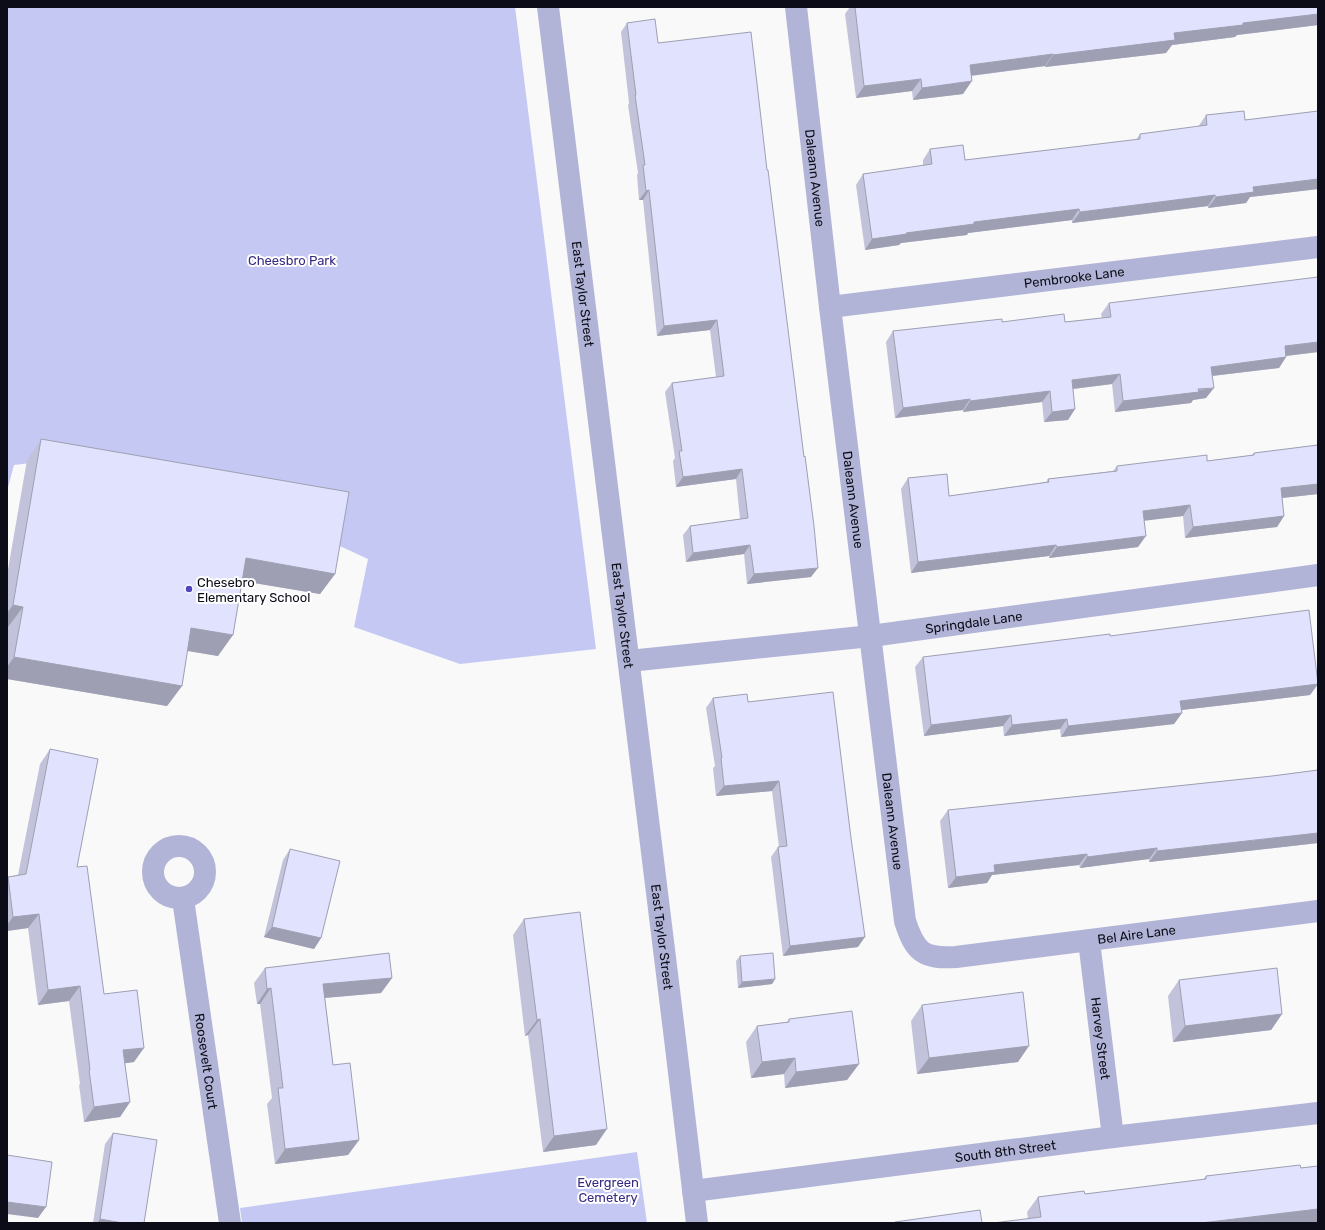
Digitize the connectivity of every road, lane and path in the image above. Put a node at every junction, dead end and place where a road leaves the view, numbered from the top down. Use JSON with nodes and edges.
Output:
{"nodes":[{"id":1,"x":548,"y":7,"type":"edge"},
{"id":2,"x":796,"y":7,"type":"edge"},
{"id":3,"x":1318,"y":247,"type":"edge"},
{"id":4,"x":830,"y":307,"type":"junction"},
{"id":5,"x":1318,"y":575,"type":"edge"},
{"id":6,"x":871,"y":636,"type":"junction"},
{"id":7,"x":629,"y":661,"type":"junction"},
{"id":8,"x":183,"y":899,"type":"dead end"},
{"id":9,"x":1318,"y":911,"type":"edge"},
{"id":10,"x":1089,"y":941,"type":"junction"},
{"id":11,"x":956,"y":957,"type":"joint"},
{"id":12,"x":1318,"y":1113,"type":"edge"},
{"id":13,"x":1113,"y":1137,"type":"junction"},
{"id":14,"x":693,"y":1191,"type":"junction"},
{"id":15,"x":230,"y":1223,"type":"edge"},
{"id":16,"x":697,"y":1223,"type":"edge"}],
"edges":[{"from":1,"to":7,"type":"street","name":"East Taylor Street"},
{"from":2,"to":4,"type":"street","name":"Daleann Avenue"},
{"from":3,"to":4,"type":"street","name":"Pembrooke Lane"},
{"from":4,"to":6,"type":"street","name":"Daleann Avenue"},
{"from":5,"to":6,"type":"street","name":"Springdale Lane"},
{"from":6,"to":7,"type":"street","name":"Springdale Lane"},
{"from":6,"to":11,"type":"street","name":"Daleann Avenue"},
{"from":7,"to":14,"type":"street","name":"East Taylor Street"},
{"from":8,"to":15,"type":"street","name":"Roosevelt Court"},
{"from":9,"to":10,"type":"street","name":"Bel Aire Lane"},
{"from":10,"to":11,"type":"street","name":"Bel Aire Lane"},
{"from":10,"to":13,"type":"street","name":"Harvey Street"},
{"from":12,"to":13,"type":"street","name":"South 8th Street"},
{"from":13,"to":14,"type":"street","name":"South 8th Street"},
{"from":14,"to":16,"type":"street","name":"East Taylor Street"}]}
